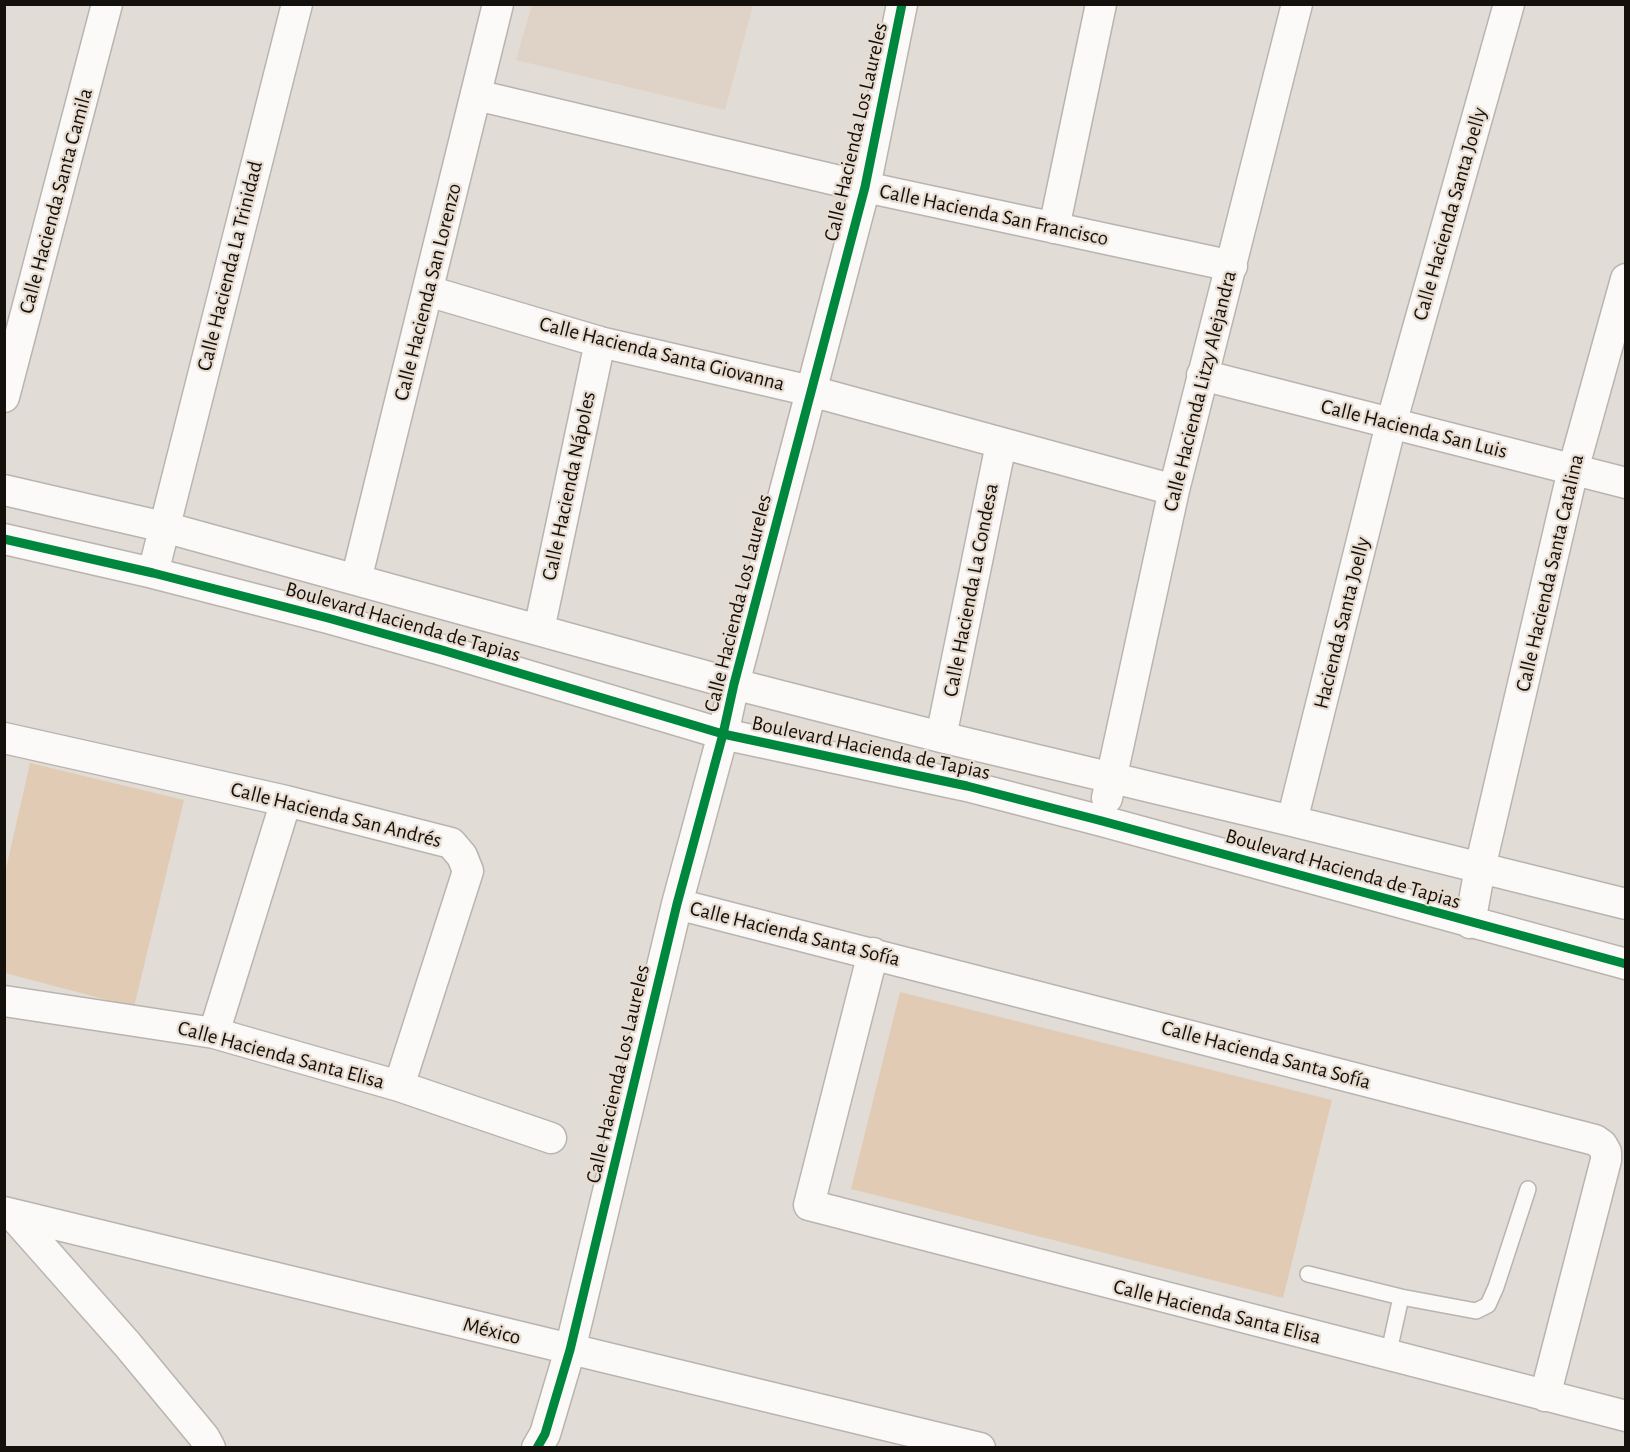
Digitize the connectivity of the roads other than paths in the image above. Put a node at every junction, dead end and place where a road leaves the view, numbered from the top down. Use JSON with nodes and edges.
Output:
{"nodes":[{"id":1,"x":108,"y":4,"type":"edge"},
{"id":2,"x":297,"y":4,"type":"edge"},
{"id":3,"x":498,"y":4,"type":"edge"},
{"id":4,"x":902,"y":4,"type":"edge"},
{"id":5,"x":1101,"y":4,"type":"edge"},
{"id":6,"x":1297,"y":4,"type":"edge"},
{"id":7,"x":1509,"y":4,"type":"edge"},
{"id":8,"x":476,"y":95,"type":"junction"},
{"id":9,"x":865,"y":187,"type":"junction"},
{"id":10,"x":1054,"y":228,"type":"junction"},
{"id":11,"x":1232,"y":266,"type":"junction"},
{"id":12,"x":1626,"y":279,"type":"edge"},
{"id":13,"x":428,"y":291,"type":"junction"},
{"id":14,"x":600,"y":342,"type":"junction"},
{"id":15,"x":1202,"y":375,"type":"junction"},
{"id":16,"x":811,"y":392,"type":"junction"},
{"id":17,"x":4,"y":397,"type":"edge"},
{"id":18,"x":1391,"y":424,"type":"junction"},
{"id":19,"x":1001,"y":444,"type":"junction"},
{"id":20,"x":1573,"y":470,"type":"junction"},
{"id":21,"x":1626,"y":483,"type":"edge"},
{"id":22,"x":4,"y":490,"type":"edge"},
{"id":23,"x":1174,"y":490,"type":"junction"},
{"id":24,"x":164,"y":527,"type":"junction"},
{"id":25,"x":4,"y":539,"type":"edge"},
{"id":26,"x":153,"y":573,"type":"junction"},
{"id":27,"x":356,"y":580,"type":"junction"},
{"id":28,"x":539,"y":630,"type":"junction"},
{"id":29,"x":734,"y":684,"type":"junction"},
{"id":30,"x":723,"y":734,"type":"junction"},
{"id":31,"x":942,"y":737,"type":"junction"},
{"id":32,"x":4,"y":738,"type":"edge"},
{"id":33,"x":1111,"y":778,"type":"junction"},
{"id":34,"x":286,"y":801,"type":"junction"},
{"id":35,"x":1102,"y":821,"type":"junction"},
{"id":36,"x":1292,"y":821,"type":"junction"},
{"id":37,"x":1480,"y":868,"type":"junction"},
{"id":38,"x":677,"y":904,"type":"junction"},
{"id":39,"x":1626,"y":904,"type":"edge"},
{"id":40,"x":1470,"y":923,"type":"junction"},
{"id":41,"x":873,"y":953,"type":"junction"},
{"id":42,"x":1626,"y":964,"type":"edge"},
{"id":43,"x":4,"y":1001,"type":"edge"},
{"id":44,"x":214,"y":1033,"type":"junction"},
{"id":45,"x":399,"y":1086,"type":"junction"},
{"id":46,"x":551,"y":1138,"type":"dead end"},
{"id":47,"x":1528,"y":1189,"type":"dead end"},
{"id":48,"x":8,"y":1213,"type":"edge"},
{"id":49,"x":1308,"y":1274,"type":"dead end"},
{"id":50,"x":1401,"y":1297,"type":"junction"},
{"id":51,"x":570,"y":1350,"type":"junction"},
{"id":52,"x":1388,"y":1356,"type":"junction"},
{"id":53,"x":1545,"y":1396,"type":"junction"},
{"id":54,"x":1626,"y":1416,"type":"edge"},
{"id":55,"x":550,"y":1443,"type":"edge"},
{"id":56,"x":210,"y":1448,"type":"edge"},
{"id":57,"x":980,"y":1448,"type":"edge"}],
"edges":[{"from":1,"to":17,"type":"street","name":"Calle Hacienda Santa Camila"},
{"from":2,"to":24,"type":"street","name":"Calle Hacienda La Trinidad"},
{"from":3,"to":8,"type":"street","name":"Calle Hacienda San Lorenzo"},
{"from":4,"to":9,"type":"street","name":"Calle Hacienda Los Laureles"},
{"from":5,"to":10,"type":"street"},
{"from":6,"to":11,"type":"street","name":"Calle Hacienda Litzy Alejandra"},
{"from":7,"to":18,"type":"street","name":"Calle Hacienda Santa Joelly"},
{"from":8,"to":9,"type":"street","name":"Calle Hacienda San Francisco"},
{"from":8,"to":13,"type":"street","name":"Calle Hacienda San Lorenzo"},
{"from":9,"to":10,"type":"street","name":"Calle Hacienda San Francisco"},
{"from":9,"to":16,"type":"street","name":"Calle Hacienda Los Laureles"},
{"from":10,"to":11,"type":"street","name":"Calle Hacienda San Francisco"},
{"from":11,"to":15,"type":"street","name":"Calle Hacienda Litzy Alejandra"},
{"from":12,"to":20,"type":"street","name":"Calle Hacienda Santa Catalina"},
{"from":13,"to":14,"type":"street","name":"Calle Hacienda Santa Giovanna"},
{"from":13,"to":27,"type":"street","name":"Calle Hacienda San Lorenzo"},
{"from":14,"to":16,"type":"street","name":"Calle Hacienda Santa Giovanna"},
{"from":14,"to":28,"type":"street","name":"Calle Hacienda Nápoles"},
{"from":15,"to":18,"type":"street","name":"Calle Hacienda San Luis"},
{"from":15,"to":23,"type":"street","name":"Calle Hacienda Litzy Alejandra"},
{"from":16,"to":19,"type":"street","name":"Calle Hacienda Santa Giovanna"},
{"from":16,"to":29,"type":"street","name":"Calle Hacienda Los Laureles"},
{"from":18,"to":20,"type":"street","name":"Calle Hacienda San Luis"},
{"from":18,"to":36,"type":"street","name":"Hacienda Santa Joelly"},
{"from":19,"to":23,"type":"street","name":"Calle Hacienda Santa Giovanna"},
{"from":19,"to":31,"type":"street","name":"Calle Hacienda La Condesa"},
{"from":20,"to":21,"type":"street","name":"Calle Hacienda San Luis"},
{"from":20,"to":37,"type":"street","name":"Calle Hacienda Santa Catalina"},
{"from":22,"to":24,"type":"street","name":"Boulevard Hacienda de Tapias"},
{"from":23,"to":33,"type":"street","name":"Calle Hacienda Litzy Alejandra"},
{"from":24,"to":26,"type":"street","name":"Calle Hacienda La Trinidad"},
{"from":24,"to":27,"type":"street","name":"Boulevard Hacienda de Tapias"},
{"from":25,"to":26,"type":"street","name":"Boulevard Hacienda de Tapias"},
{"from":26,"to":30,"type":"street","name":"Boulevard Hacienda de Tapias"},
{"from":27,"to":28,"type":"street","name":"Boulevard Hacienda de Tapias"},
{"from":28,"to":29,"type":"street","name":"Boulevard Hacienda de Tapias"},
{"from":29,"to":30,"type":"street","name":"Calle Hacienda Los Laureles"},
{"from":29,"to":31,"type":"street","name":"Boulevard Hacienda de Tapias"},
{"from":30,"to":35,"type":"street","name":"Boulevard Hacienda de Tapias"},
{"from":30,"to":38,"type":"street","name":"Calle Hacienda Los Laureles"},
{"from":31,"to":33,"type":"street","name":"Boulevard Hacienda de Tapias"},
{"from":32,"to":34,"type":"street","name":"Calle Hacienda San Andrés"},
{"from":33,"to":35,"type":"street","name":"Calle Hacienda Litzy Alejandra"},
{"from":33,"to":36,"type":"street","name":"Boulevard Hacienda de Tapias"},
{"from":34,"to":44,"type":"street"},
{"from":34,"to":45,"type":"street","name":"Calle Hacienda San Andrés"},
{"from":35,"to":40,"type":"street","name":"Boulevard Hacienda de Tapias"},
{"from":36,"to":37,"type":"street","name":"Boulevard Hacienda de Tapias"},
{"from":37,"to":39,"type":"street","name":"Boulevard Hacienda de Tapias"},
{"from":37,"to":40,"type":"street","name":"Calle Hacienda Santa Catalina"},
{"from":38,"to":41,"type":"street","name":"Calle Hacienda Santa Sofía"},
{"from":38,"to":51,"type":"street","name":"Calle Hacienda Los Laureles"},
{"from":40,"to":42,"type":"street","name":"Boulevard Hacienda de Tapias"},
{"from":41,"to":52,"type":"street","name":"Calle Hacienda Santa Elisa"},
{"from":41,"to":53,"type":"street","name":"Calle Hacienda Santa Sofía"},
{"from":43,"to":44,"type":"street","name":"Calle Hacienda Santa Elisa"},
{"from":44,"to":45,"type":"street","name":"Calle Hacienda Santa Elisa"},
{"from":45,"to":46,"type":"street","name":"Calle Hacienda Santa Elisa"},
{"from":47,"to":50,"type":"lane"},
{"from":48,"to":51,"type":"street","name":"México"},
{"from":48,"to":56,"type":"street"},
{"from":49,"to":50,"type":"lane"},
{"from":50,"to":52,"type":"lane"},
{"from":51,"to":55,"type":"street","name":"Calle Hacienda Los Laureles"},
{"from":51,"to":57,"type":"street","name":"México"},
{"from":52,"to":53,"type":"street","name":"Calle Hacienda Santa Elisa"},
{"from":53,"to":54,"type":"street","name":"Calle Hacienda Santa Elisa"}]}
